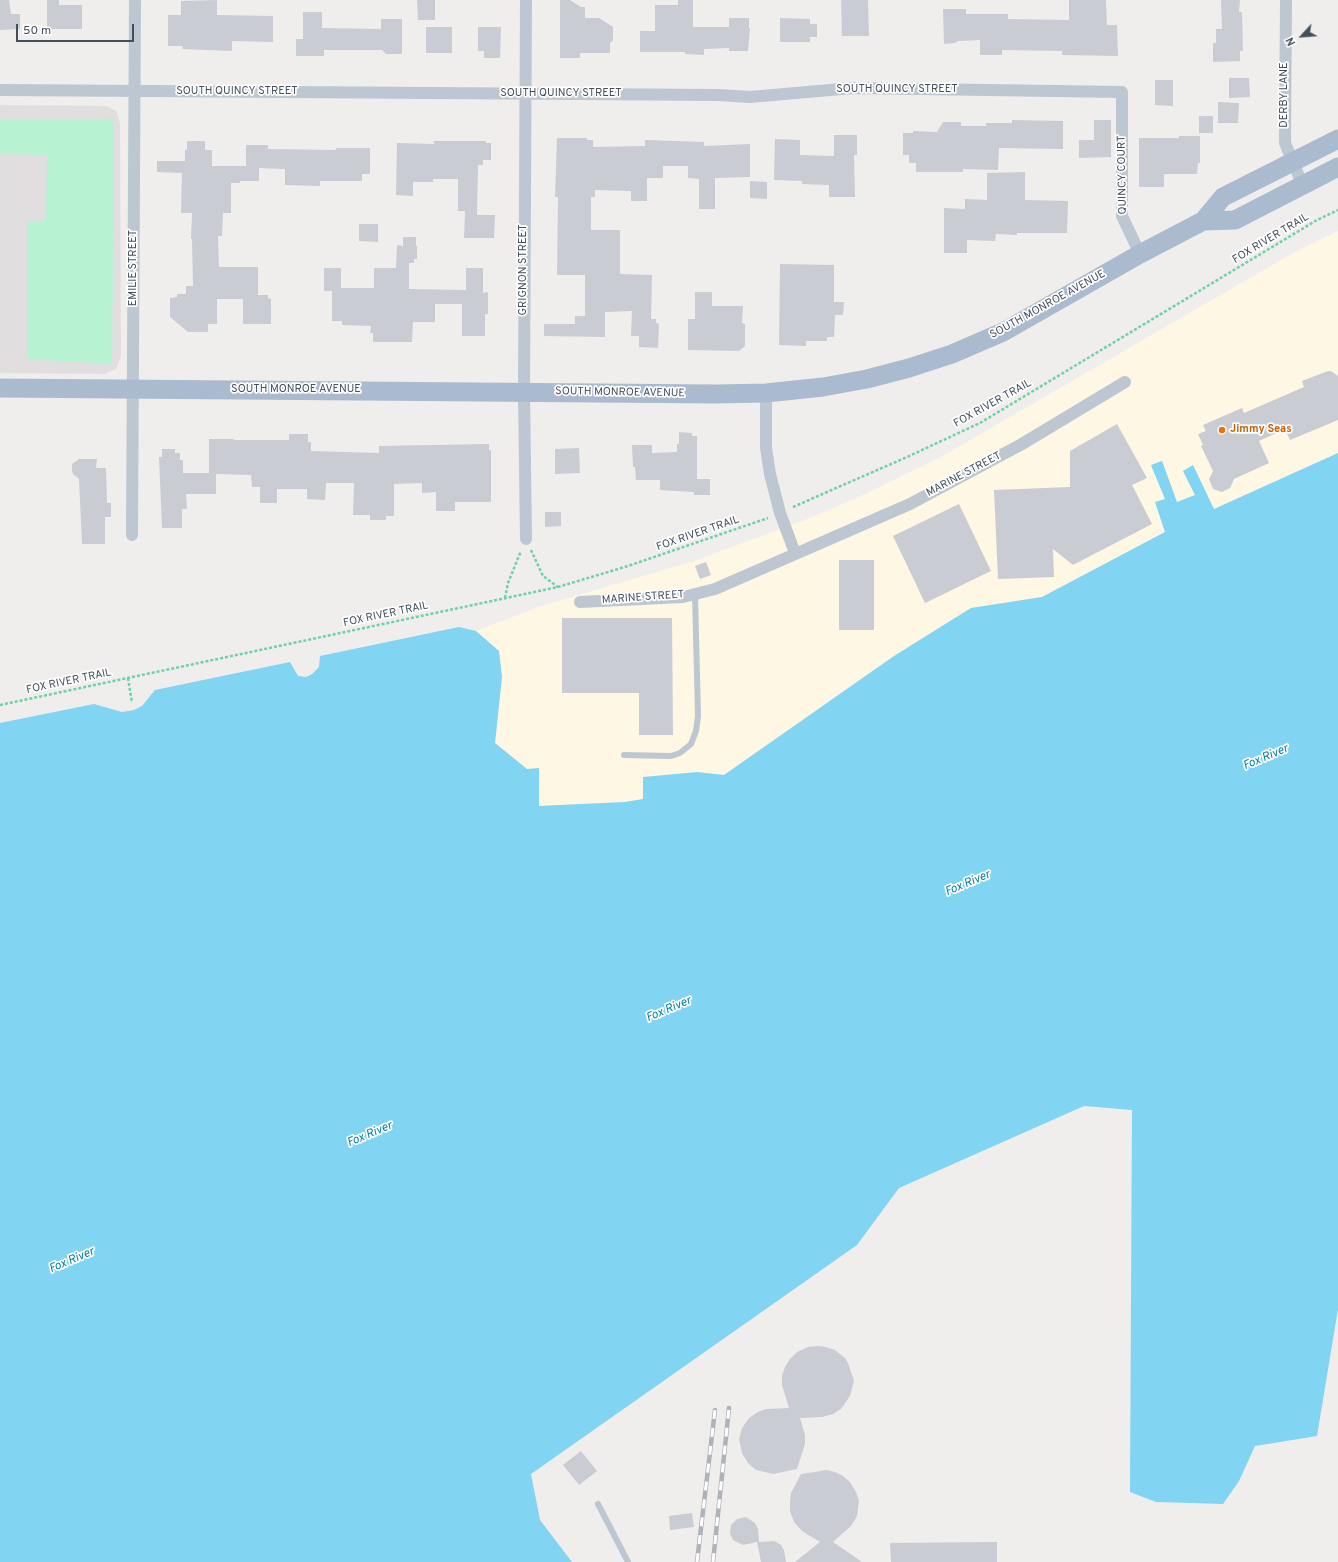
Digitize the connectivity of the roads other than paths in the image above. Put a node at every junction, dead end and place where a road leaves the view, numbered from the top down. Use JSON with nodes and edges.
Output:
{"nodes":[{"id":1,"x":135,"y":0,"type":"edge"},
{"id":2,"x":526,"y":0,"type":"edge"},
{"id":3,"x":1286,"y":0,"type":"edge"},
{"id":4,"x":0,"y":90,"type":"edge"},
{"id":5,"x":135,"y":91,"type":"junction"},
{"id":6,"x":1122,"y":92,"type":"joint"},
{"id":7,"x":525,"y":94,"type":"junction"},
{"id":8,"x":1338,"y":138,"type":"edge"},
{"id":9,"x":1293,"y":162,"type":"junction"},
{"id":10,"x":1338,"y":167,"type":"edge"},
{"id":11,"x":1303,"y":186,"type":"junction"},
{"id":12,"x":1203,"y":222,"type":"junction"},
{"id":13,"x":1140,"y":254,"type":"junction"},
{"id":14,"x":1125,"y":382,"type":"dead end"},
{"id":15,"x":0,"y":388,"type":"edge"},
{"id":16,"x":133,"y":389,"type":"junction"},
{"id":17,"x":524,"y":392,"type":"junction"},
{"id":18,"x":766,"y":393,"type":"junction"},
{"id":19,"x":132,"y":535,"type":"dead end"},
{"id":20,"x":526,"y":539,"type":"road end"},
{"id":21,"x":794,"y":553,"type":"junction"},
{"id":22,"x":695,"y":594,"type":"junction"},
{"id":23,"x":580,"y":602,"type":"dead end"},
{"id":24,"x":624,"y":755,"type":"dead end"},
{"id":25,"x":598,"y":1504,"type":"dead end"},
{"id":26,"x":628,"y":1562,"type":"edge"}],
"edges":[{"from":1,"to":5,"type":"street","name":"EMILIE STREET"},
{"from":2,"to":7,"type":"street","name":"GRIGNON STREET"},
{"from":3,"to":9,"type":"street","name":"DERBY LANE"},
{"from":4,"to":5,"type":"street","name":"SOUTH QUINCY STREET"},
{"from":5,"to":7,"type":"street","name":"SOUTH QUINCY STREET"},
{"from":5,"to":16,"type":"street","name":"EMILIE STREET"},
{"from":6,"to":7,"type":"street","name":"SOUTH QUINCY STREET"},
{"from":6,"to":13,"type":"street","name":"QUINCY COURT"},
{"from":7,"to":17,"type":"street","name":"GRIGNON STREET"},
{"from":8,"to":9,"type":"main road","name":"SOUTH MONROE AVENUE"},
{"from":9,"to":11,"type":"street","name":"DERBY LANE"},
{"from":9,"to":12,"type":"main road","name":"SOUTH MONROE AVENUE"},
{"from":10,"to":11,"type":"main road","name":"SOUTH MONROE AVENUE"},
{"from":11,"to":12,"type":"main road","name":"SOUTH MONROE AVENUE"},
{"from":12,"to":13,"type":"main road","name":"SOUTH MONROE AVENUE"},
{"from":13,"to":18,"type":"main road","name":"SOUTH MONROE AVENUE"},
{"from":14,"to":21,"type":"street","name":"MARINE STREET"},
{"from":15,"to":16,"type":"main road","name":"SOUTH MONROE AVENUE"},
{"from":16,"to":17,"type":"main road","name":"SOUTH MONROE AVENUE"},
{"from":16,"to":19,"type":"street","name":"EMILIE STREET"},
{"from":17,"to":18,"type":"main road","name":"SOUTH MONROE AVENUE"},
{"from":17,"to":20,"type":"street","name":"GRIGNON STREET"},
{"from":18,"to":21,"type":"street"},
{"from":21,"to":22,"type":"street","name":"MARINE STREET"},
{"from":22,"to":23,"type":"street","name":"MARINE STREET"},
{"from":22,"to":24,"type":"lane"},
{"from":25,"to":26,"type":"lane"}]}
